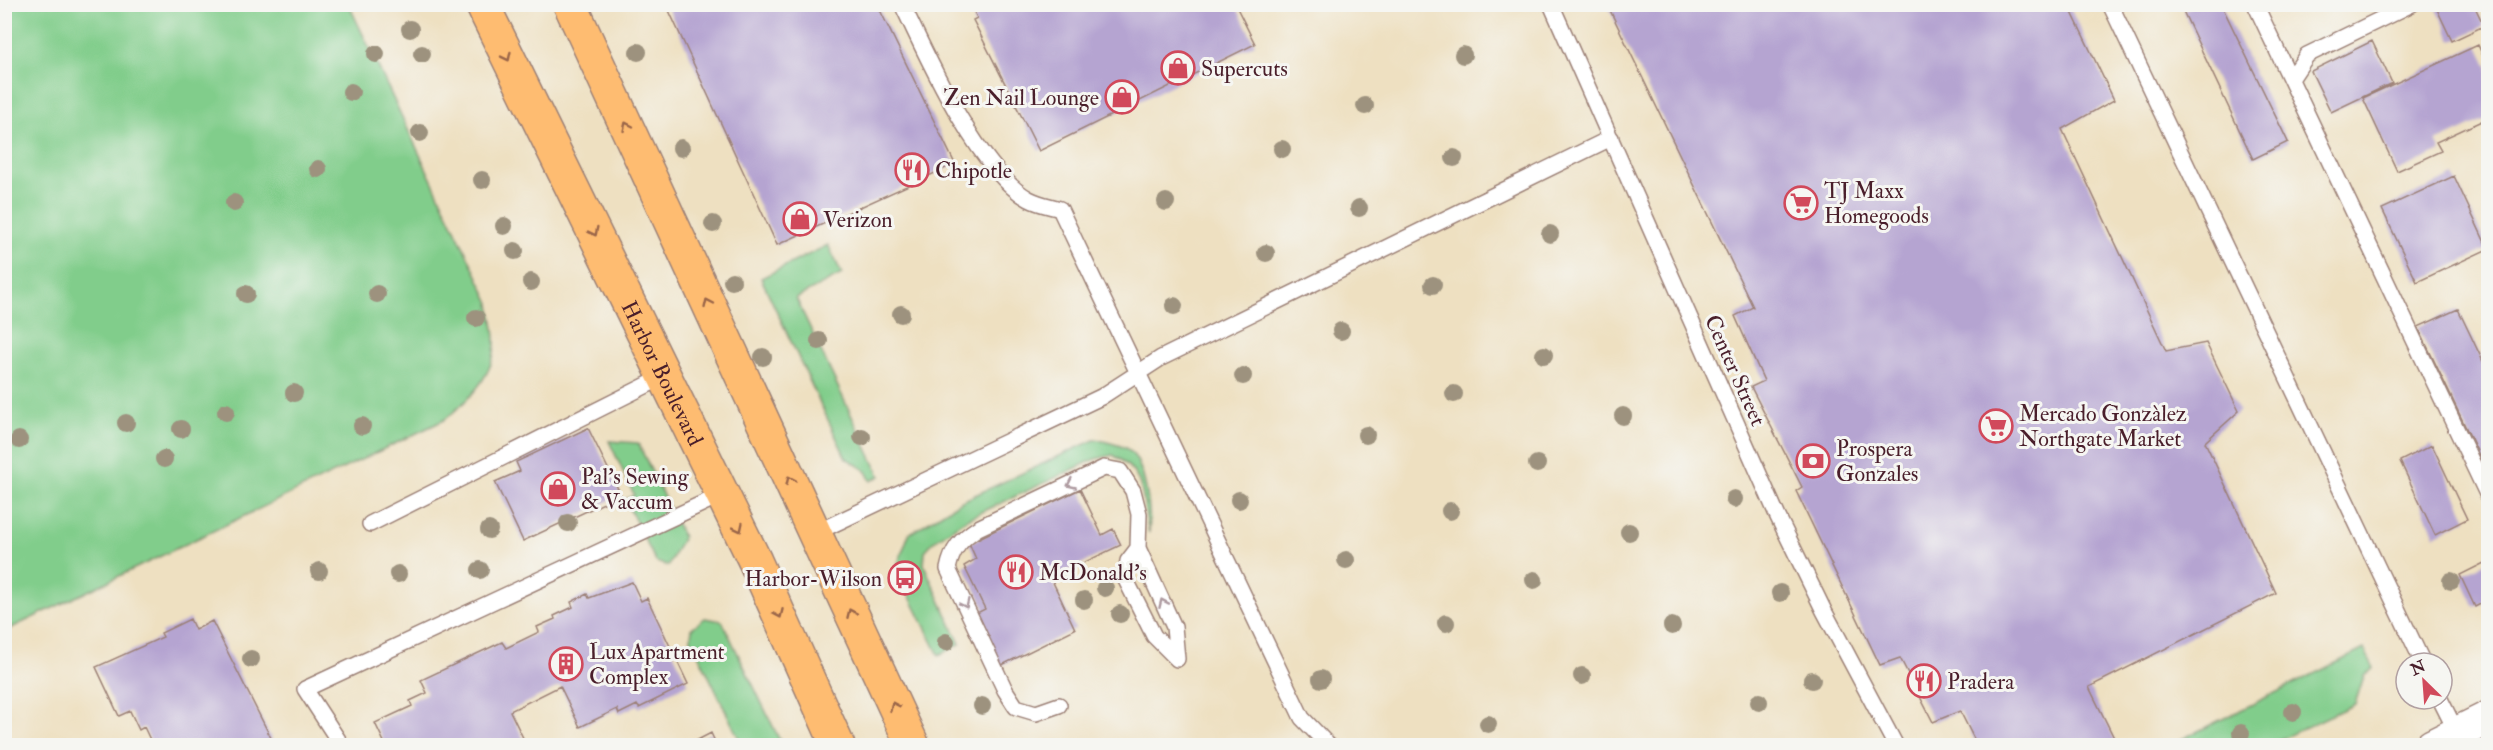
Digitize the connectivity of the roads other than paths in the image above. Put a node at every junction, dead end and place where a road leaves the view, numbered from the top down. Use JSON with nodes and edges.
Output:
{"nodes":[{"id":1,"x":482,"y":4,"type":"edge"},
{"id":2,"x":570,"y":4,"type":"edge"},
{"id":3,"x":902,"y":4,"type":"edge"},
{"id":4,"x":1551,"y":4,"type":"edge"},
{"id":5,"x":2110,"y":4,"type":"edge"},
{"id":6,"x":2255,"y":4,"type":"edge"},
{"id":7,"x":2412,"y":4,"type":"edge"},
{"id":8,"x":2291,"y":79,"type":"junction"},
{"id":9,"x":1611,"y":138,"type":"junction"},
{"id":10,"x":1138,"y":372,"type":"junction"},
{"id":11,"x":665,"y":376,"type":"junction"},
{"id":12,"x":723,"y":494,"type":"junction"},
{"id":13,"x":2488,"y":496,"type":"edge"},
{"id":14,"x":370,"y":524,"type":"dead end"},
{"id":15,"x":815,"y":533,"type":"junction"},
{"id":16,"x":1138,"y":548,"type":"junction"},
{"id":17,"x":2417,"y":651,"type":"edge"},
{"id":18,"x":1059,"y":705,"type":"dead end"},
{"id":19,"x":2441,"y":711,"type":"edge"},
{"id":20,"x":2488,"y":718,"type":"edge"},
{"id":21,"x":2444,"y":739,"type":"edge"},
{"id":22,"x":342,"y":746,"type":"edge"},
{"id":23,"x":838,"y":746,"type":"edge"},
{"id":24,"x":913,"y":746,"type":"edge"},
{"id":25,"x":1329,"y":746,"type":"edge"},
{"id":26,"x":1896,"y":746,"type":"edge"}],
"edges":[{"from":1,"to":11,"type":"main road","name":"Harbor Boulevard","one_way":true},
{"from":15,"to":2,"type":"main road","one_way":true},
{"from":3,"to":10,"type":"lane"},
{"from":4,"to":9,"type":"lane","name":"Center Street"},
{"from":5,"to":17,"type":"lane"},
{"from":6,"to":8,"type":"lane"},
{"from":7,"to":8,"type":"lane"},
{"from":8,"to":13,"type":"lane"},
{"from":9,"to":10,"type":"lane"},
{"from":9,"to":26,"type":"lane","name":"Center Street"},
{"from":10,"to":15,"type":"lane"},
{"from":10,"to":25,"type":"lane"},
{"from":11,"to":12,"type":"main road","name":"Harbor Boulevard"},
{"from":11,"to":14,"type":"lane"},
{"from":12,"to":22,"type":"lane"},
{"from":12,"to":23,"type":"main road","name":"Harbor Boulevard","one_way":true},
{"from":24,"to":15,"type":"main road","one_way":true},
{"from":16,"to":16,"type":"lane","one_way":true},
{"from":16,"to":18,"type":"lane","one_way":true},
{"from":19,"to":21,"type":"lane"},
{"from":20,"to":21,"type":"street"}]}
